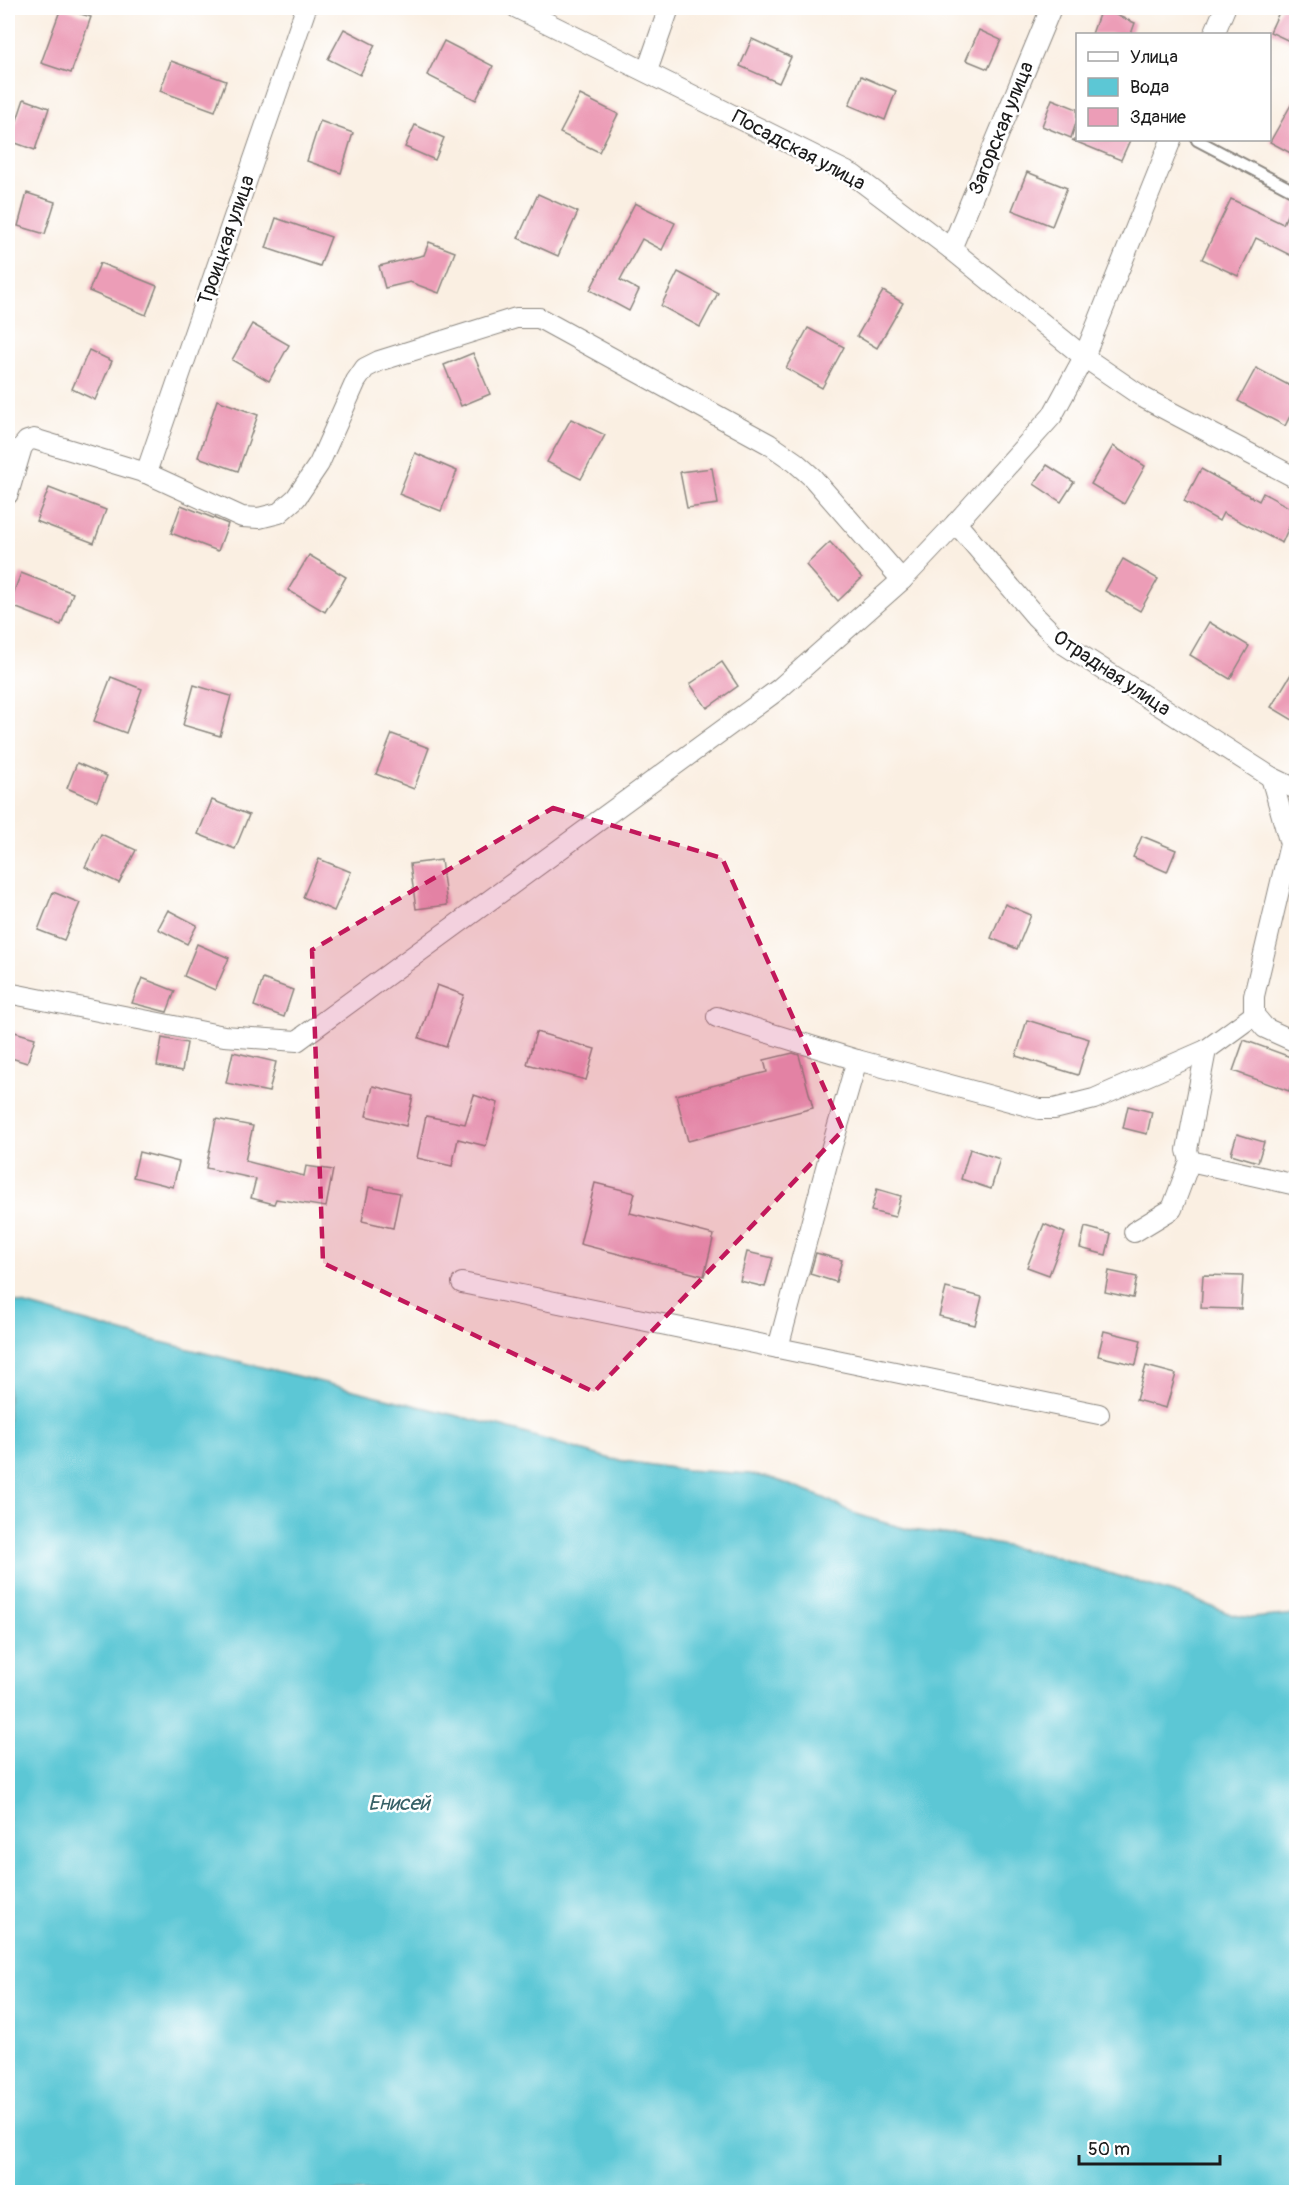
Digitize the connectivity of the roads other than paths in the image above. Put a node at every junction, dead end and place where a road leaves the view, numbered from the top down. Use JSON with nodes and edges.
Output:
{"nodes":[{"id":1,"x":306,"y":8,"type":"edge"},
{"id":2,"x":517,"y":8,"type":"edge"},
{"id":3,"x":669,"y":8,"type":"edge"},
{"id":4,"x":1051,"y":8,"type":"edge"},
{"id":5,"x":1225,"y":8,"type":"edge"},
{"id":6,"x":1214,"y":33,"type":"edge"},
{"id":7,"x":647,"y":71,"type":"junction"},
{"id":8,"x":1172,"y":141,"type":"edge"},
{"id":9,"x":1199,"y":141,"type":"edge"},
{"id":10,"x":1296,"y":192,"type":"edge"},
{"id":11,"x":951,"y":249,"type":"junction"},
{"id":12,"x":1084,"y":357,"type":"junction"},
{"id":13,"x":146,"y":473,"type":"junction"},
{"id":14,"x":1296,"y":478,"type":"edge"},
{"id":15,"x":8,"y":494,"type":"edge"},
{"id":16,"x":956,"y":523,"type":"junction"},
{"id":17,"x":902,"y":579,"type":"junction"},
{"id":18,"x":1271,"y":777,"type":"junction"},
{"id":19,"x":1296,"y":789,"type":"edge"},
{"id":20,"x":8,"y":993,"type":"edge"},
{"id":21,"x":1254,"y":1015,"type":"junction"},
{"id":22,"x":717,"y":1017,"type":"dead end"},
{"id":23,"x":1296,"y":1042,"type":"edge"},
{"id":24,"x":1206,"y":1050,"type":"junction"},
{"id":25,"x":857,"y":1060,"type":"junction"},
{"id":26,"x":1190,"y":1161,"type":"junction"},
{"id":27,"x":1296,"y":1185,"type":"edge"},
{"id":28,"x":1134,"y":1232,"type":"dead end"},
{"id":29,"x":462,"y":1282,"type":"dead end"},
{"id":30,"x":778,"y":1348,"type":"junction"},
{"id":31,"x":1099,"y":1414,"type":"dead end"}],
"edges":[{"from":1,"to":13,"type":"street","name":"Троицкая улица"},
{"from":2,"to":7,"type":"street","name":"Посадская улица"},
{"from":3,"to":7,"type":"street"},
{"from":4,"to":11,"type":"street","name":"Загорская улица"},
{"from":5,"to":6,"type":"street"},
{"from":7,"to":11,"type":"street","name":"Посадская улица"},
{"from":8,"to":12,"type":"street"},
{"from":9,"to":10,"type":"lane"},
{"from":11,"to":12,"type":"street","name":"Посадская улица"},
{"from":12,"to":14,"type":"street","name":"Посадская улица"},
{"from":12,"to":16,"type":"street"},
{"from":13,"to":15,"type":"street"},
{"from":13,"to":17,"type":"street"},
{"from":16,"to":17,"type":"street"},
{"from":16,"to":18,"type":"street","name":"Отрадная улица"},
{"from":17,"to":20,"type":"street"},
{"from":18,"to":19,"type":"street","name":"Отрадная улица"},
{"from":18,"to":21,"type":"street"},
{"from":21,"to":23,"type":"street"},
{"from":21,"to":24,"type":"street"},
{"from":22,"to":25,"type":"street"},
{"from":24,"to":25,"type":"street"},
{"from":24,"to":26,"type":"street"},
{"from":25,"to":30,"type":"street"},
{"from":26,"to":27,"type":"street"},
{"from":26,"to":28,"type":"street"},
{"from":29,"to":30,"type":"street"},
{"from":30,"to":31,"type":"street"}]}
